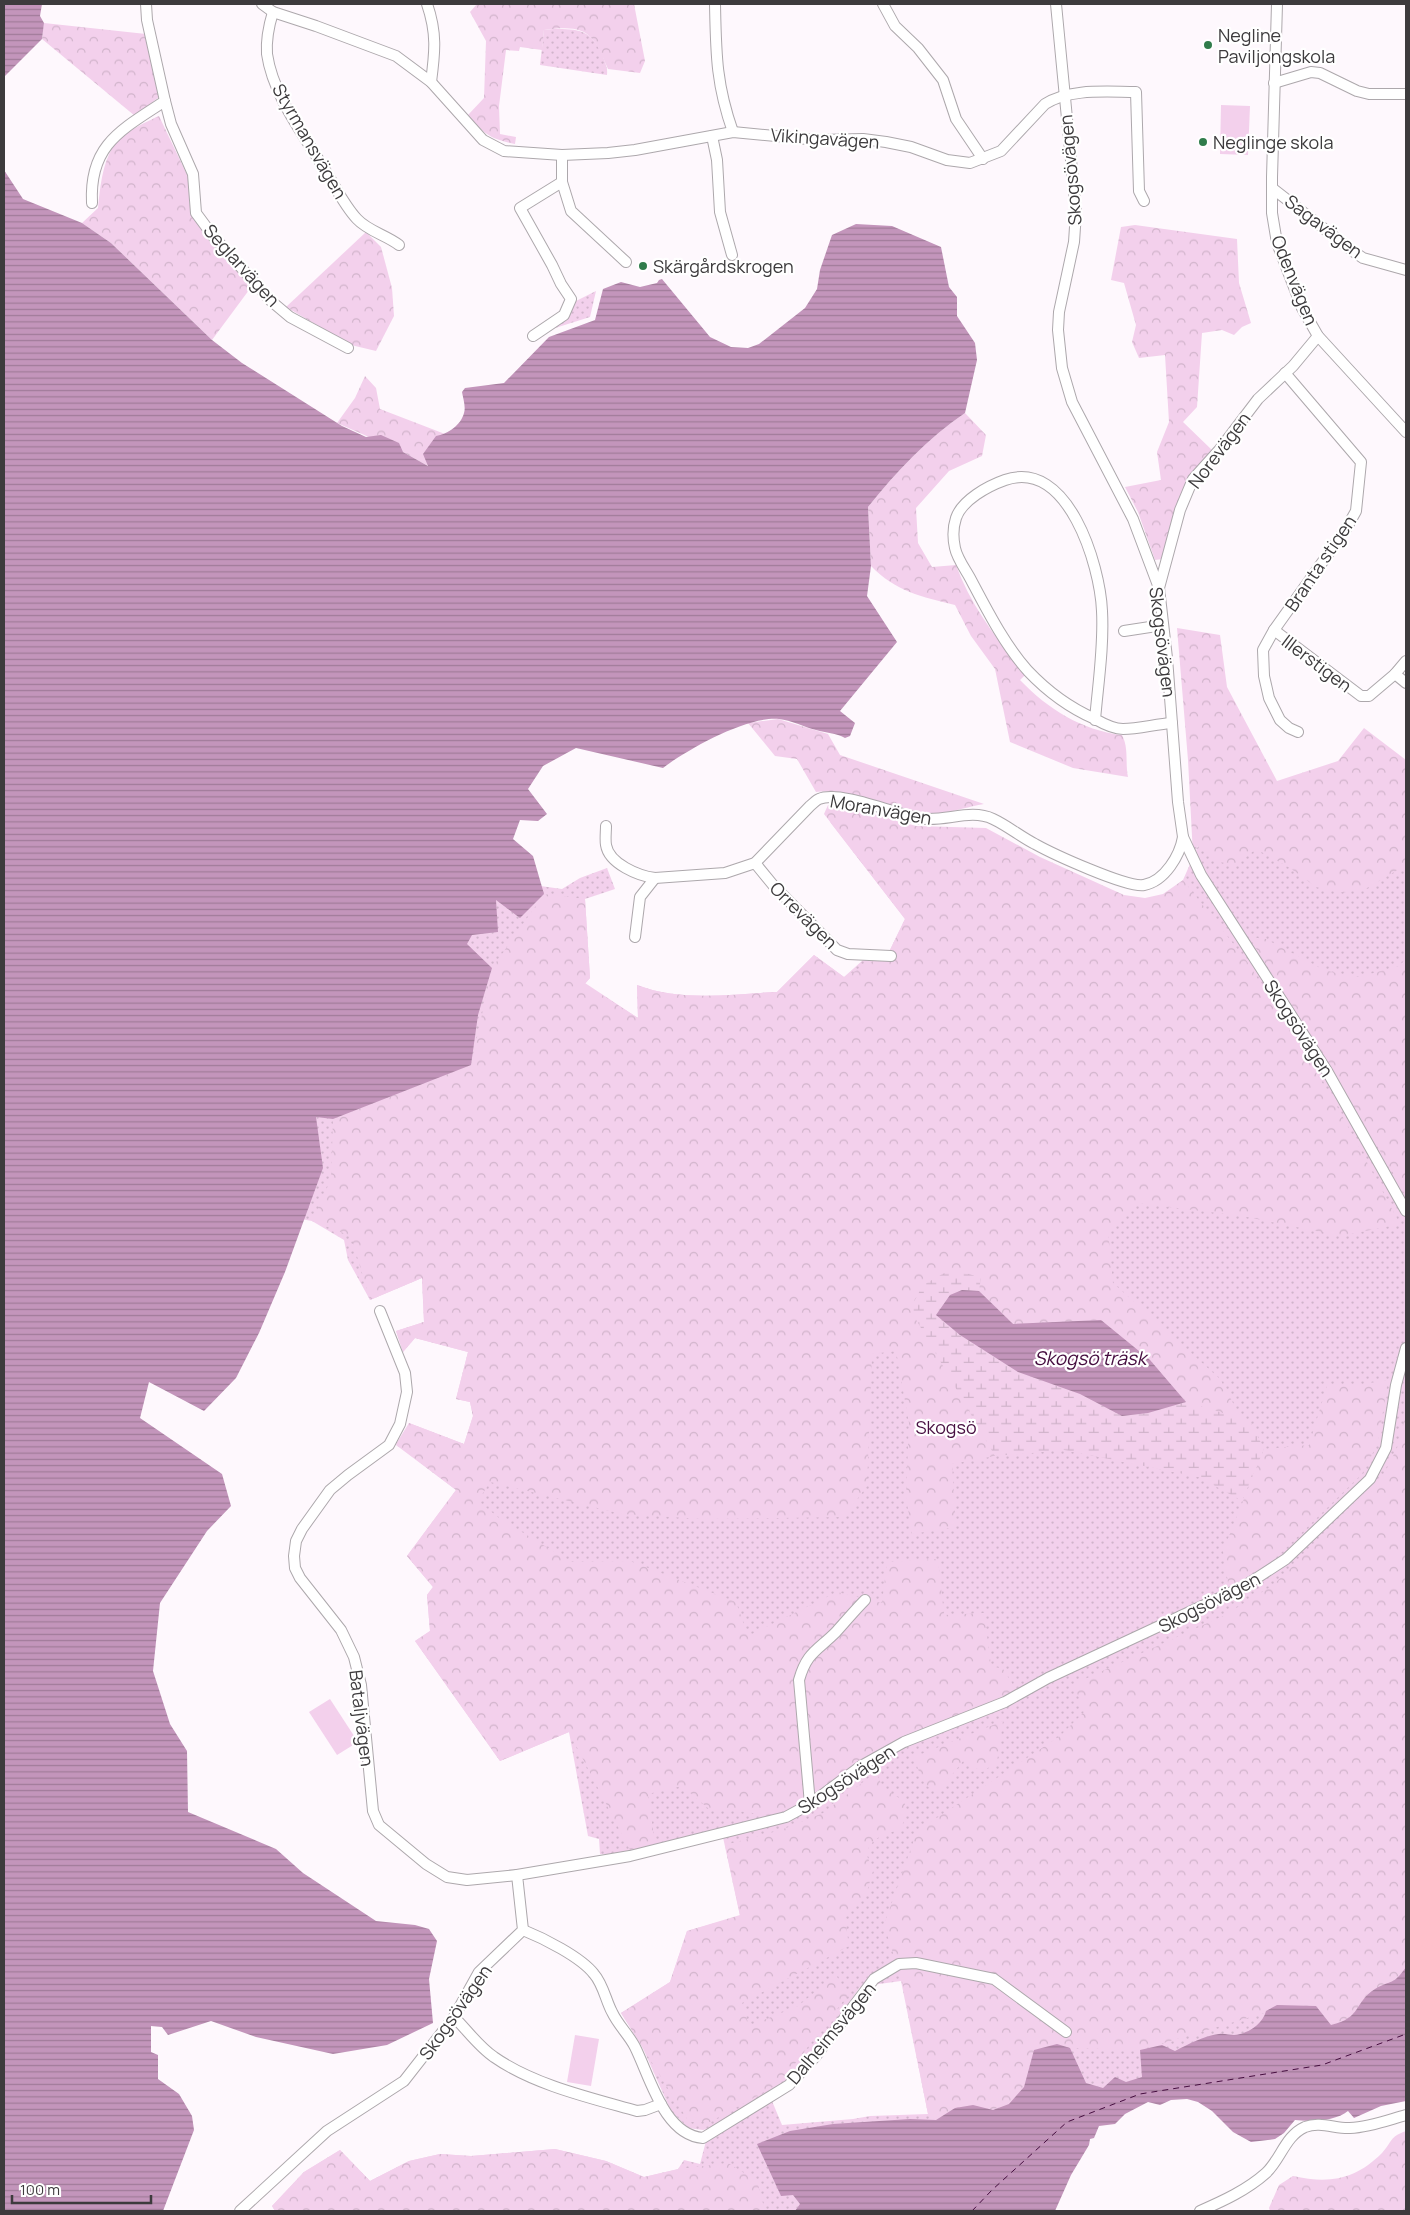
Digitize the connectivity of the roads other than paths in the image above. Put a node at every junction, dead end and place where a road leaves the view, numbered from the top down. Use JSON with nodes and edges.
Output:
{"nodes":[{"id":1,"x":146,"y":4,"type":"edge"},
{"id":2,"x":262,"y":4,"type":"edge"},
{"id":3,"x":427,"y":4,"type":"edge"},
{"id":4,"x":715,"y":4,"type":"edge"},
{"id":5,"x":883,"y":4,"type":"edge"},
{"id":6,"x":1056,"y":4,"type":"edge"},
{"id":7,"x":1277,"y":4,"type":"edge"},
{"id":8,"x":273,"y":12,"type":"junction"},
{"id":9,"x":432,"y":82,"type":"junction"},
{"id":10,"x":1274,"y":83,"type":"junction"},
{"id":11,"x":1406,"y":94,"type":"edge"},
{"id":12,"x":1064,"y":97,"type":"junction"},
{"id":13,"x":165,"y":102,"type":"junction"},
{"id":14,"x":733,"y":132,"type":"junction"},
{"id":15,"x":712,"y":136,"type":"junction"},
{"id":16,"x":562,"y":155,"type":"junction"},
{"id":17,"x":983,"y":159,"type":"junction"},
{"id":18,"x":562,"y":182,"type":"junction"},
{"id":19,"x":1272,"y":188,"type":"junction"},
{"id":20,"x":1144,"y":201,"type":"dead end"},
{"id":21,"x":92,"y":203,"type":"dead end"},
{"id":22,"x":399,"y":245,"type":"dead end"},
{"id":23,"x":732,"y":255,"type":"dead end"},
{"id":24,"x":626,"y":262,"type":"dead end"},
{"id":25,"x":1406,"y":270,"type":"edge"},
{"id":26,"x":532,"y":336,"type":"dead end"},
{"id":27,"x":1318,"y":336,"type":"junction"},
{"id":28,"x":348,"y":348,"type":"dead end"},
{"id":29,"x":1286,"y":373,"type":"junction"},
{"id":30,"x":1406,"y":432,"type":"edge"},
{"id":31,"x":1159,"y":588,"type":"junction"},
{"id":32,"x":1163,"y":625,"type":"junction"},
{"id":33,"x":1274,"y":630,"type":"junction"},
{"id":34,"x":1124,"y":631,"type":"dead end"},
{"id":35,"x":1406,"y":661,"type":"edge"},
{"id":36,"x":1395,"y":674,"type":"junction"},
{"id":37,"x":1406,"y":682,"type":"edge"},
{"id":38,"x":1095,"y":720,"type":"junction"},
{"id":39,"x":1172,"y":724,"type":"junction"},
{"id":40,"x":1298,"y":732,"type":"dead end"},
{"id":41,"x":606,"y":826,"type":"dead end"},
{"id":42,"x":1183,"y":837,"type":"junction"},
{"id":43,"x":755,"y":863,"type":"junction"},
{"id":44,"x":655,"y":878,"type":"junction"},
{"id":45,"x":635,"y":937,"type":"dead end"},
{"id":46,"x":891,"y":956,"type":"dead end"},
{"id":47,"x":1406,"y":1211,"type":"edge"},
{"id":48,"x":380,"y":1311,"type":"dead end"},
{"id":49,"x":1406,"y":1348,"type":"edge"},
{"id":50,"x":865,"y":1600,"type":"dead end"},
{"id":51,"x":810,"y":1804,"type":"junction"},
{"id":52,"x":517,"y":1875,"type":"junction"},
{"id":53,"x":523,"y":1930,"type":"junction"},
{"id":54,"x":454,"y":2017,"type":"junction"},
{"id":55,"x":1066,"y":2032,"type":"dead end"},
{"id":56,"x":661,"y":2104,"type":"junction"},
{"id":57,"x":1406,"y":2116,"type":"edge"},
{"id":58,"x":240,"y":2211,"type":"edge"},
{"id":59,"x":1200,"y":2211,"type":"edge"}],
"edges":[{"from":1,"to":13,"type":"street","name":"Seglarvägen"},
{"from":2,"to":8,"type":"street","name":"Vikingavägen"},
{"from":3,"to":9,"type":"street"},
{"from":4,"to":14,"type":"street"},
{"from":5,"to":17,"type":"street"},
{"from":6,"to":12,"type":"street","name":"Skogsövägen"},
{"from":7,"to":10,"type":"street","name":"Odenvägen"},
{"from":8,"to":9,"type":"street","name":"Vikingavägen"},
{"from":8,"to":22,"type":"street","name":"Styrmansvägen"},
{"from":9,"to":16,"type":"street","name":"Vikingavägen"},
{"from":10,"to":11,"type":"street"},
{"from":10,"to":19,"type":"street","name":"Odenvägen"},
{"from":12,"to":17,"type":"street","name":"Vikingavägen"},
{"from":12,"to":20,"type":"street","name":"Vikingavägen"},
{"from":12,"to":31,"type":"street","name":"Skogsövägen"},
{"from":13,"to":21,"type":"street"},
{"from":13,"to":28,"type":"street","name":"Seglarvägen"},
{"from":14,"to":15,"type":"street","name":"Vikingavägen"},
{"from":14,"to":17,"type":"street","name":"Vikingavägen"},
{"from":15,"to":16,"type":"street","name":"Vikingavägen"},
{"from":15,"to":23,"type":"street"},
{"from":16,"to":18,"type":"street"},
{"from":18,"to":24,"type":"street"},
{"from":18,"to":26,"type":"street"},
{"from":19,"to":25,"type":"street","name":"Sagavägen"},
{"from":19,"to":27,"type":"street","name":"Odenvägen"},
{"from":27,"to":29,"type":"street","name":"Norevägen"},
{"from":27,"to":30,"type":"street","name":"Odenvägen"},
{"from":29,"to":31,"type":"street","name":"Norevägen"},
{"from":29,"to":33,"type":"street","name":"Branta stigen"},
{"from":31,"to":32,"type":"street","name":"Skogsövägen"},
{"from":32,"to":34,"type":"street"},
{"from":32,"to":39,"type":"street","name":"Skogsövägen"},
{"from":33,"to":36,"type":"street","name":"Illerstigen"},
{"from":33,"to":40,"type":"street","name":"Branta stigen"},
{"from":35,"to":36,"type":"street"},
{"from":36,"to":37,"type":"street"},
{"from":38,"to":38,"type":"street"},
{"from":38,"to":39,"type":"street"},
{"from":39,"to":42,"type":"street","name":"Skogsövägen"},
{"from":41,"to":44,"type":"street","name":"Moranvägen"},
{"from":42,"to":43,"type":"street","name":"Moranvägen"},
{"from":42,"to":47,"type":"street","name":"Skogsövägen"},
{"from":43,"to":44,"type":"street","name":"Moranvägen"},
{"from":43,"to":46,"type":"street","name":"Orrevägen"},
{"from":44,"to":45,"type":"street"},
{"from":48,"to":52,"type":"street","name":"Bataljvägen"},
{"from":49,"to":51,"type":"street","name":"Skogsövägen"},
{"from":50,"to":51,"type":"street"},
{"from":51,"to":52,"type":"street","name":"Skogsövägen"},
{"from":52,"to":53,"type":"street"},
{"from":53,"to":54,"type":"street","name":"Skogsövägen"},
{"from":53,"to":56,"type":"street"},
{"from":54,"to":56,"type":"street"},
{"from":54,"to":58,"type":"street","name":"Skogsövägen"},
{"from":55,"to":56,"type":"street","name":"Dalheimsvägen"},
{"from":57,"to":59,"type":"street"}]}
